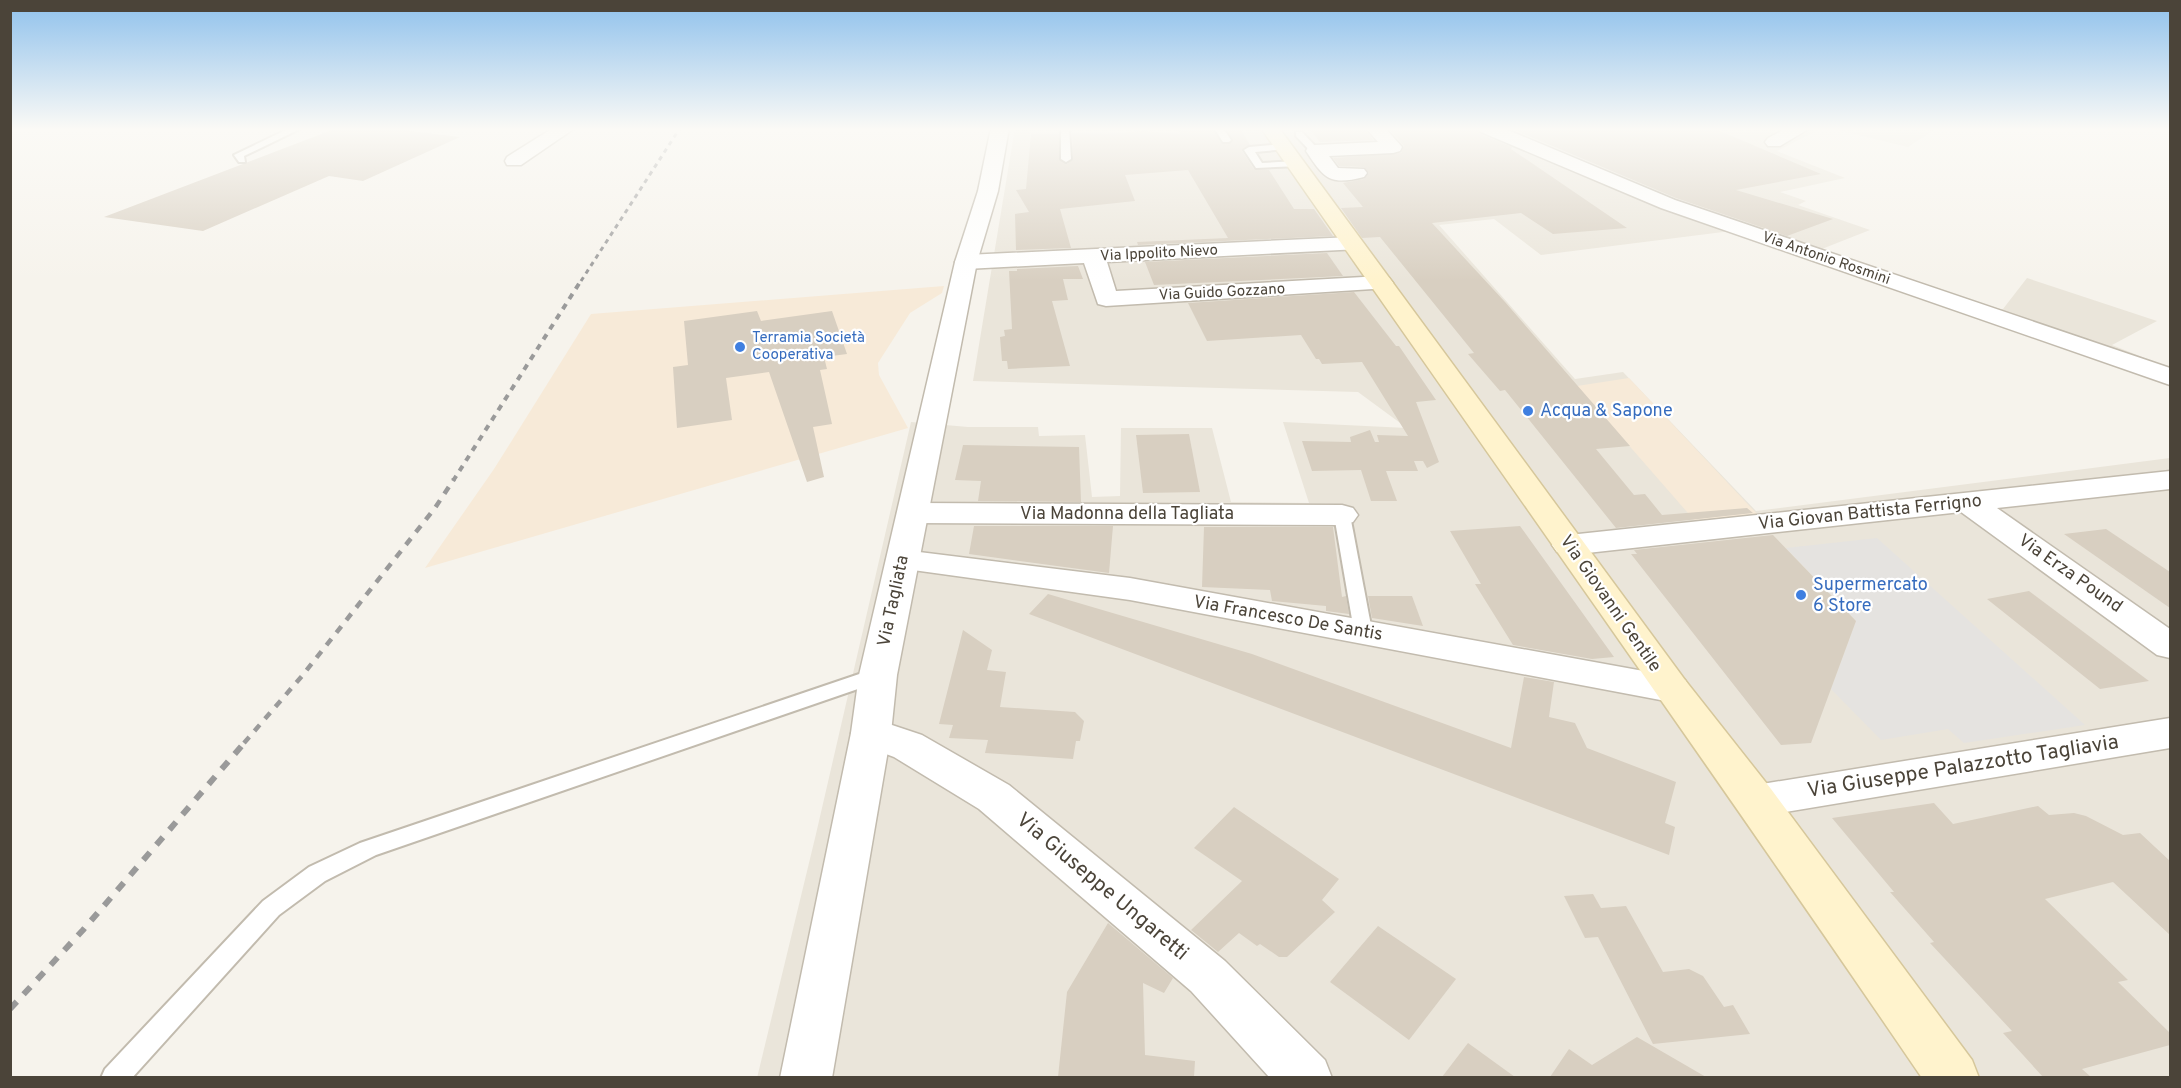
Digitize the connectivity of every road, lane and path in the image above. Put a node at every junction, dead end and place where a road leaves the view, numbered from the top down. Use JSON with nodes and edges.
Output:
{"nodes":[{"id":1,"x":990,"y":179,"type":"edge"},
{"id":2,"x":1313,"y":179,"type":"edge"},
{"id":3,"x":1608,"y":179,"type":"edge"},
{"id":4,"x":1352,"y":244,"type":"junction"},
{"id":5,"x":1094,"y":257,"type":"junction"},
{"id":6,"x":966,"y":262,"type":"junction"},
{"id":7,"x":1381,"y":283,"type":"junction"},
{"id":8,"x":2170,"y":377,"type":"edge"},
{"id":9,"x":2170,"y":480,"type":"edge"},
{"id":10,"x":1969,"y":502,"type":"junction"},
{"id":11,"x":912,"y":513,"type":"junction"},
{"id":12,"x":1342,"y":515,"type":"joint"},
{"id":13,"x":1569,"y":546,"type":"junction"},
{"id":14,"x":903,"y":560,"type":"junction"},
{"id":15,"x":1363,"y":631,"type":"junction"},
{"id":16,"x":2170,"y":646,"type":"edge"},
{"id":17,"x":878,"y":675,"type":"junction"},
{"id":18,"x":1671,"y":689,"type":"junction"},
{"id":19,"x":871,"y":733,"type":"junction"},
{"id":20,"x":2170,"y":733,"type":"edge"},
{"id":21,"x":1756,"y":801,"type":"junction"},
{"id":22,"x":114,"y":1077,"type":"edge"},
{"id":23,"x":806,"y":1077,"type":"edge"},
{"id":24,"x":1306,"y":1077,"type":"edge"},
{"id":25,"x":1953,"y":1077,"type":"edge"}],
"edges":[{"from":1,"to":6,"type":"street","name":"Via Tagliata"},
{"from":2,"to":4,"type":"main road","name":"Via Giovanni Gentile"},
{"from":3,"to":8,"type":"street","name":"Via Antonio Rosmini"},
{"from":4,"to":5,"type":"street","name":"Via Ippolito Nievo"},
{"from":4,"to":7,"type":"main road","name":"Via Giovanni Gentile"},
{"from":5,"to":6,"type":"street","name":"Via Ippolito Nievo"},
{"from":5,"to":7,"type":"street","name":"Via Guido Gozzano"},
{"from":6,"to":11,"type":"street","name":"Via Tagliata"},
{"from":7,"to":13,"type":"main road","name":"Via Giovanni Gentile"},
{"from":9,"to":10,"type":"street","name":"Via Giovan Battista Ferrigno"},
{"from":10,"to":13,"type":"street","name":"Via Giovan Battista Ferrigno"},
{"from":10,"to":16,"type":"street","name":"Via Erza Pound"},
{"from":11,"to":12,"type":"street","name":"Via Madonna della Tagliata"},
{"from":11,"to":14,"type":"street","name":"Via Tagliata"},
{"from":12,"to":15,"type":"lane"},
{"from":13,"to":18,"type":"main road","name":"Via Giovanni Gentile"},
{"from":14,"to":15,"type":"street","name":"Via Francesco De Santis"},
{"from":14,"to":17,"type":"street","name":"Via Tagliata"},
{"from":15,"to":18,"type":"street","name":"Via Francesco De Santis"},
{"from":17,"to":19,"type":"street","name":"Via Tagliata"},
{"from":17,"to":22,"type":"lane"},
{"from":18,"to":21,"type":"main road","name":"Via Giovanni Gentile"},
{"from":19,"to":23,"type":"street","name":"Via Tagliata"},
{"from":19,"to":24,"type":"street","name":"Via Giuseppe Ungaretti"},
{"from":20,"to":21,"type":"street","name":"Via Giuseppe Palazzotto Tagliavia"},
{"from":21,"to":25,"type":"main road","name":"Via Giovanni Gentile"}]}
